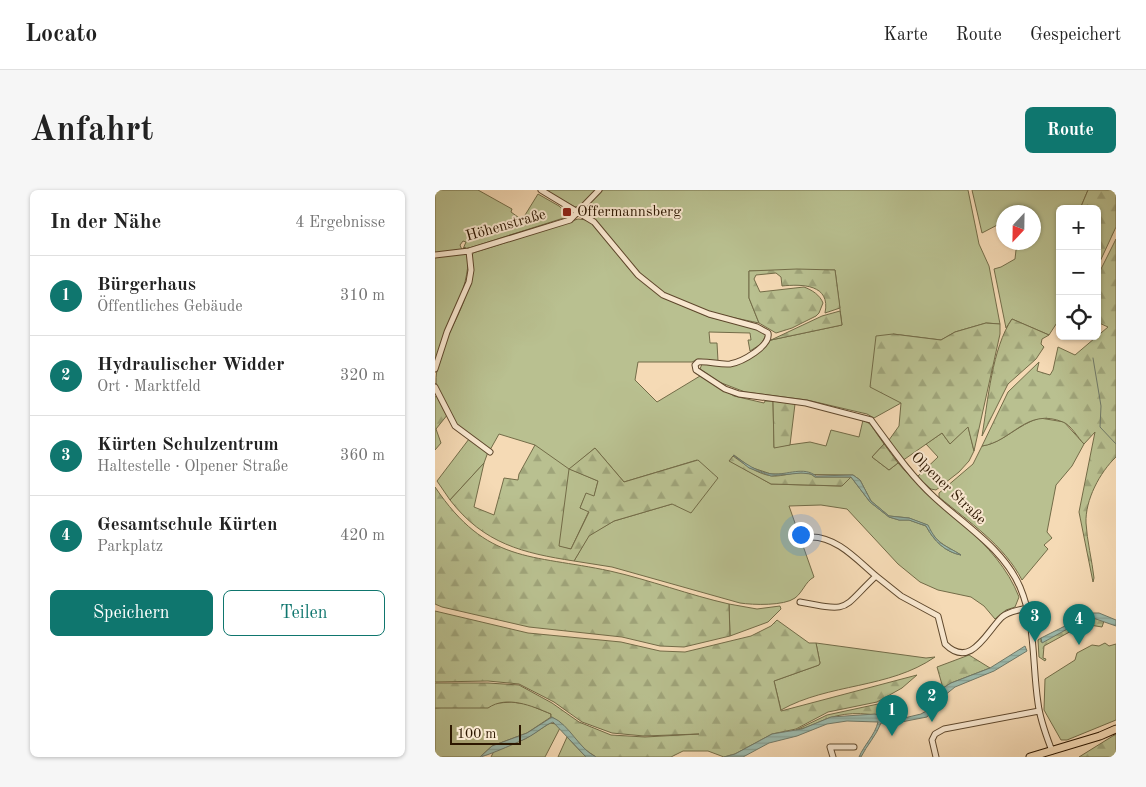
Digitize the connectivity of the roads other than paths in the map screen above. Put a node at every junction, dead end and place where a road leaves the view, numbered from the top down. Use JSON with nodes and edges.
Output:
{"nodes":[{"id":1,"x":541,"y":190,"type":"edge"},
{"id":2,"x":599,"y":190,"type":"edge"},
{"id":3,"x":579,"y":212,"type":"junction"},
{"id":4,"x":469,"y":251,"type":"junction"},
{"id":5,"x":435,"y":254,"type":"edge"},
{"id":6,"x":435,"y":369,"type":"edge"},
{"id":7,"x":435,"y":386,"type":"edge"},
{"id":8,"x":490,"y":452,"type":"dead end"},
{"id":9,"x":810,"y":537,"type":"dead end"},
{"id":10,"x":876,"y":576,"type":"junction"},
{"id":11,"x":800,"y":602,"type":"dead end"},
{"id":12,"x":1028,"y":608,"type":"junction"},
{"id":13,"x":1039,"y":711,"type":"junction"},
{"id":14,"x":1116,"y":729,"type":"edge"},
{"id":15,"x":854,"y":746,"type":"dead end"},
{"id":16,"x":1052,"y":754,"type":"edge"},
{"id":17,"x":833,"y":757,"type":"edge"},
{"id":18,"x":936,"y":757,"type":"edge"},
{"id":19,"x":1030,"y":757,"type":"edge"}],
"edges":[{"from":1,"to":3,"type":"street"},
{"from":2,"to":3,"type":"street","name":"Höhenstraße"},
{"from":3,"to":4,"type":"street","name":"Höhenstraße"},
{"from":3,"to":12,"type":"street","name":"Olpener Straße"},
{"from":4,"to":5,"type":"street","name":"Höhenstraße"},
{"from":4,"to":6,"type":"street"},
{"from":7,"to":8,"type":"street"},
{"from":9,"to":10,"type":"street"},
{"from":10,"to":11,"type":"street"},
{"from":10,"to":12,"type":"street"},
{"from":12,"to":13,"type":"street","name":"Olpener Straße"},
{"from":13,"to":16,"type":"street","name":"Olpener Straße"},
{"from":13,"to":18,"type":"street"},
{"from":14,"to":16,"type":"main road"},
{"from":15,"to":17,"type":"street"},
{"from":16,"to":19,"type":"main road"}]}
